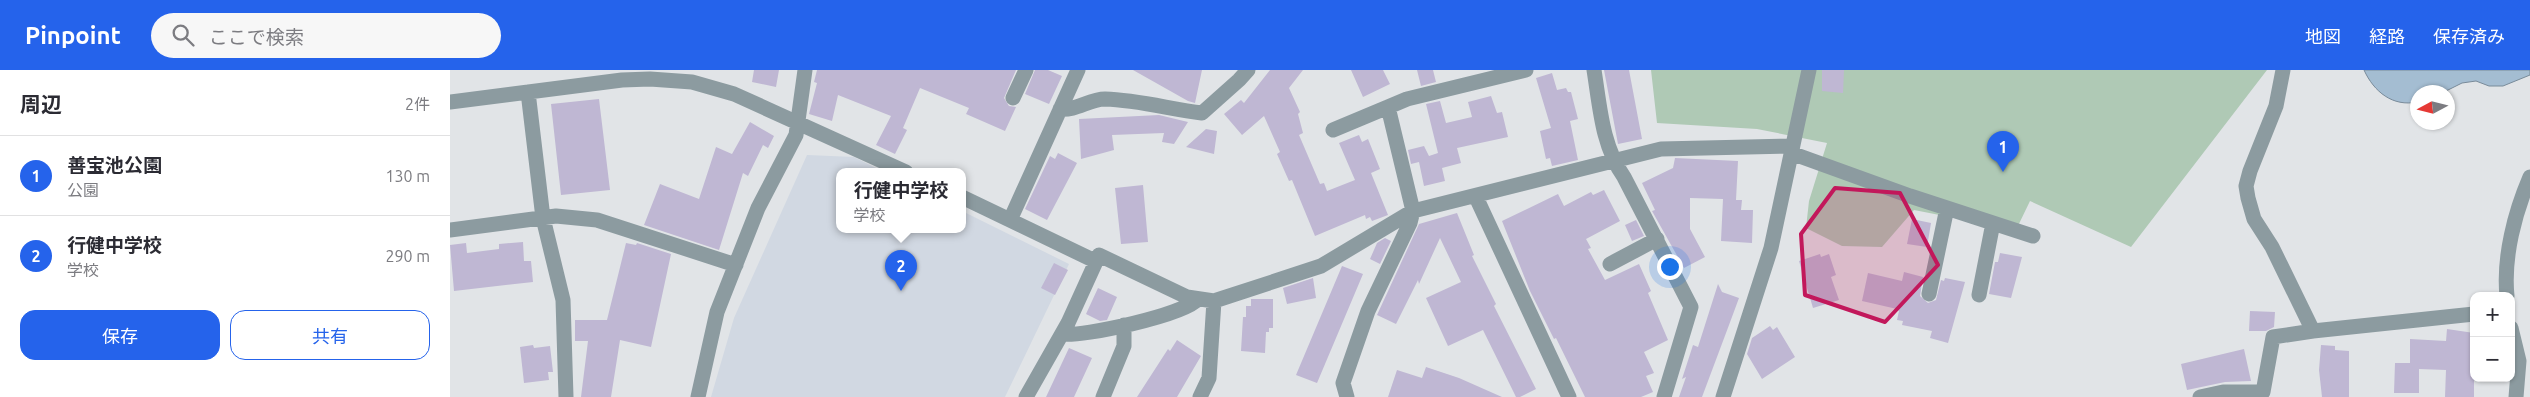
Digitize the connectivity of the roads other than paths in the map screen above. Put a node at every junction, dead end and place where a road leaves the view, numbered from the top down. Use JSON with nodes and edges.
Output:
{"nodes":[{"id":1,"x":805,"y":70,"type":"edge"},
{"id":2,"x":1026,"y":70,"type":"edge"},
{"id":3,"x":1078,"y":70,"type":"edge"},
{"id":4,"x":1248,"y":70,"type":"edge"},
{"id":5,"x":1526,"y":70,"type":"edge"},
{"id":6,"x":1594,"y":70,"type":"edge"},
{"id":7,"x":1809,"y":70,"type":"edge"},
{"id":8,"x":2283,"y":70,"type":"edge"},
{"id":9,"x":1488,"y":74,"type":"edge"},
{"id":10,"x":679,"y":75,"type":"edge"},
{"id":11,"x":528,"y":92,"type":"junction"},
{"id":12,"x":1013,"y":98,"type":"dead end"},
{"id":13,"x":450,"y":102,"type":"edge"},
{"id":14,"x":1388,"y":107,"type":"junction"},
{"id":15,"x":1060,"y":109,"type":"junction"},
{"id":16,"x":799,"y":124,"type":"junction"},
{"id":17,"x":1333,"y":130,"type":"dead end"},
{"id":18,"x":1792,"y":150,"type":"junction"},
{"id":19,"x":1613,"y":162,"type":"junction"},
{"id":20,"x":897,"y":168,"type":"edge"},
{"id":21,"x":2530,"y":177,"type":"edge"},
{"id":22,"x":1476,"y":197,"type":"junction"},
{"id":23,"x":966,"y":199,"type":"edge"},
{"id":24,"x":1947,"y":208,"type":"junction"},
{"id":25,"x":1413,"y":211,"type":"junction"},
{"id":26,"x":543,"y":218,"type":"junction"},
{"id":27,"x":1011,"y":218,"type":"junction"},
{"id":28,"x":1993,"y":223,"type":"junction"},
{"id":29,"x":450,"y":230,"type":"edge"},
{"id":30,"x":2033,"y":236,"type":"dead end"},
{"id":31,"x":1657,"y":240,"type":"junction"},
{"id":32,"x":1095,"y":261,"type":"junction"},
{"id":33,"x":1610,"y":264,"type":"dead end"},
{"id":34,"x":736,"y":265,"type":"junction"},
{"id":35,"x":2507,"y":292,"type":"edge"},
{"id":36,"x":1929,"y":294,"type":"dead end"},
{"id":37,"x":1979,"y":295,"type":"dead end"},
{"id":38,"x":1198,"y":299,"type":"junction"},
{"id":39,"x":1214,"y":301,"type":"junction"},
{"id":40,"x":2470,"y":314,"type":"edge"},
{"id":41,"x":1124,"y":325,"type":"junction"},
{"id":42,"x":2314,"y":331,"type":"junction"},
{"id":43,"x":1062,"y":334,"type":"junction"},
{"id":44,"x":2513,"y":337,"type":"edge"},
{"id":45,"x":2262,"y":395,"type":"edge"},
{"id":46,"x":566,"y":397,"type":"edge"},
{"id":47,"x":698,"y":397,"type":"edge"},
{"id":48,"x":1026,"y":397,"type":"edge"},
{"id":49,"x":1103,"y":397,"type":"edge"},
{"id":50,"x":1200,"y":397,"type":"edge"},
{"id":51,"x":1347,"y":397,"type":"edge"},
{"id":52,"x":1569,"y":397,"type":"edge"},
{"id":53,"x":1664,"y":397,"type":"edge"},
{"id":54,"x":1723,"y":397,"type":"edge"},
{"id":55,"x":2200,"y":397,"type":"edge"},
{"id":56,"x":2516,"y":397,"type":"edge"}],
"edges":[{"from":1,"to":16,"type":"street"},
{"from":2,"to":12,"type":"street"},
{"from":3,"to":15,"type":"street"},
{"from":4,"to":15,"type":"street"},
{"from":5,"to":9,"type":"street"},
{"from":6,"to":19,"type":"street"},
{"from":7,"to":18,"type":"street"},
{"from":8,"to":42,"type":"street"},
{"from":9,"to":14,"type":"street"},
{"from":10,"to":11,"type":"street"},
{"from":10,"to":16,"type":"street"},
{"from":11,"to":13,"type":"street"},
{"from":11,"to":26,"type":"street"},
{"from":14,"to":17,"type":"street"},
{"from":14,"to":25,"type":"street"},
{"from":15,"to":27,"type":"street"},
{"from":16,"to":20,"type":"street"},
{"from":16,"to":34,"type":"street"},
{"from":18,"to":19,"type":"street"},
{"from":18,"to":24,"type":"street"},
{"from":18,"to":54,"type":"street"},
{"from":19,"to":22,"type":"street"},
{"from":19,"to":31,"type":"street"},
{"from":21,"to":35,"type":"street"},
{"from":22,"to":25,"type":"street"},
{"from":22,"to":52,"type":"street"},
{"from":23,"to":27,"type":"street"},
{"from":24,"to":28,"type":"street"},
{"from":24,"to":36,"type":"street"},
{"from":25,"to":39,"type":"street"},
{"from":25,"to":51,"type":"street"},
{"from":26,"to":29,"type":"street"},
{"from":26,"to":34,"type":"street"},
{"from":26,"to":46,"type":"street"},
{"from":27,"to":32,"type":"street"},
{"from":28,"to":30,"type":"street"},
{"from":28,"to":37,"type":"street"},
{"from":31,"to":33,"type":"street"},
{"from":31,"to":53,"type":"street"},
{"from":32,"to":38,"type":"street"},
{"from":32,"to":43,"type":"street"},
{"from":34,"to":47,"type":"street"},
{"from":38,"to":39,"type":"street"},
{"from":38,"to":41,"type":"street"},
{"from":39,"to":50,"type":"street"},
{"from":40,"to":42,"type":"street"},
{"from":41,"to":43,"type":"street"},
{"from":41,"to":49,"type":"street"},
{"from":42,"to":45,"type":"street"},
{"from":43,"to":48,"type":"street"},
{"from":44,"to":56,"type":"street"},
{"from":45,"to":55,"type":"street"}]}
